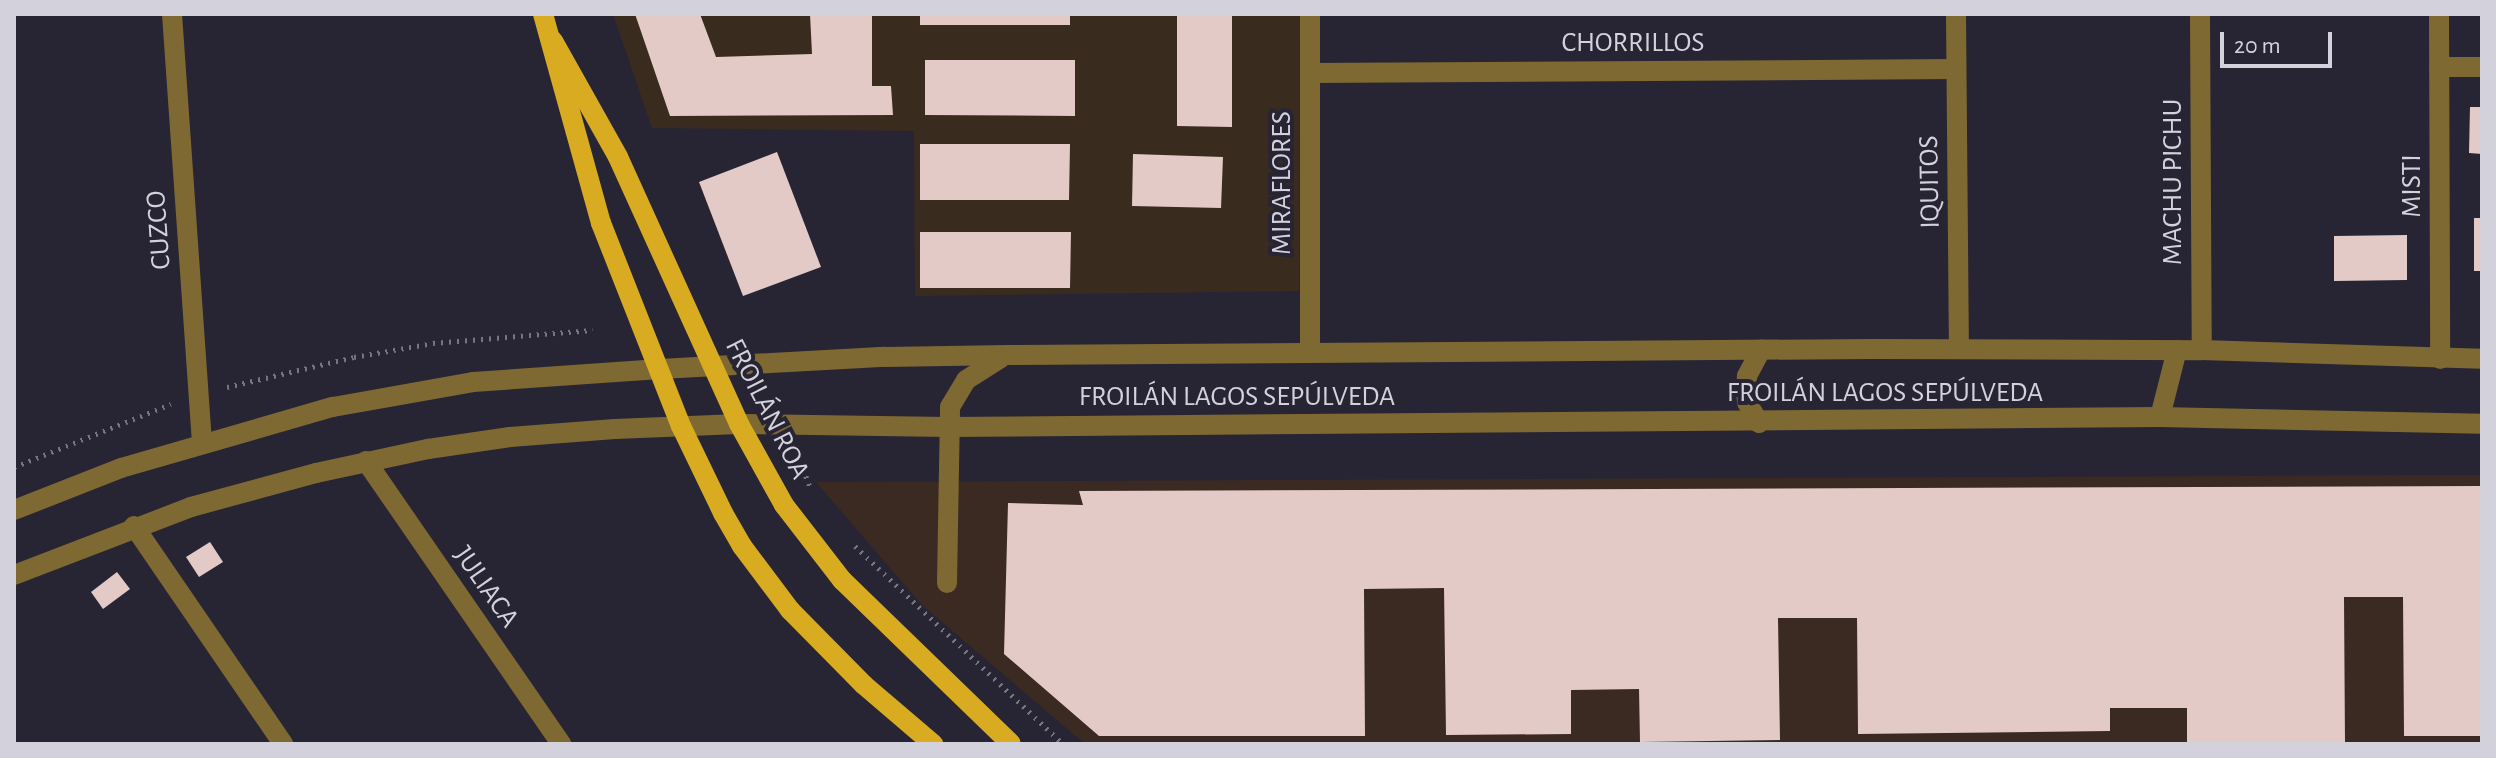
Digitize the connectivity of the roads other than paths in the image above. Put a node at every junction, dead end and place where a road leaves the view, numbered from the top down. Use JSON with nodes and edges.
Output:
{"nodes":[{"id":1,"x":172,"y":14,"type":"edge"},
{"id":2,"x":543,"y":14,"type":"edge"},
{"id":3,"x":1310,"y":14,"type":"edge"},
{"id":4,"x":1956,"y":14,"type":"edge"},
{"id":5,"x":2200,"y":14,"type":"edge"},
{"id":6,"x":2439,"y":14,"type":"edge"},
{"id":7,"x":553,"y":41,"type":"junction"},
{"id":8,"x":2439,"y":67,"type":"junction"},
{"id":9,"x":2482,"y":67,"type":"edge"},
{"id":10,"x":1956,"y":69,"type":"junction"},
{"id":11,"x":1310,"y":73,"type":"junction"},
{"id":12,"x":1959,"y":349,"type":"junction"},
{"id":13,"x":1761,"y":350,"type":"junction"},
{"id":14,"x":2177,"y":350,"type":"junction"},
{"id":15,"x":2202,"y":350,"type":"junction"},
{"id":16,"x":1310,"y":353,"type":"junction"},
{"id":17,"x":1009,"y":355,"type":"junction"},
{"id":18,"x":2440,"y":359,"type":"junction"},
{"id":19,"x":2482,"y":359,"type":"edge"},
{"id":20,"x":713,"y":366,"type":"junction"},
{"id":21,"x":660,"y":369,"type":"junction"},
{"id":22,"x":2160,"y":417,"type":"junction"},
{"id":23,"x":1759,"y":423,"type":"junction"},
{"id":24,"x":739,"y":424,"type":"junction"},
{"id":25,"x":2482,"y":424,"type":"edge"},
{"id":26,"x":681,"y":426,"type":"junction"},
{"id":27,"x":947,"y":427,"type":"junction"},
{"id":28,"x":202,"y":442,"type":"junction"},
{"id":29,"x":366,"y":461,"type":"junction"},
{"id":30,"x":14,"y":510,"type":"edge"},
{"id":31,"x":134,"y":526,"type":"junction"},
{"id":32,"x":14,"y":575,"type":"edge"},
{"id":33,"x":947,"y":583,"type":"dead end"},
{"id":34,"x":283,"y":744,"type":"edge"},
{"id":35,"x":561,"y":744,"type":"edge"},
{"id":36,"x":933,"y":744,"type":"edge"},
{"id":37,"x":1011,"y":744,"type":"edge"}],
"edges":[{"from":1,"to":28,"type":"street","name":"CUZCO"},
{"from":2,"to":7,"type":"main road","name":"FROILÁN ROA"},
{"from":3,"to":11,"type":"street","name":"MIRAFLORES"},
{"from":4,"to":10,"type":"street","name":"IQUITOS"},
{"from":5,"to":15,"type":"street","name":"MACHU PICHU"},
{"from":6,"to":8,"type":"street","name":"MISTI"},
{"from":7,"to":20,"type":"main road","name":"FROILÁN ROA"},
{"from":7,"to":21,"type":"main road","name":"FROILÁN ROA"},
{"from":8,"to":9,"type":"street"},
{"from":8,"to":18,"type":"street","name":"MISTI"},
{"from":10,"to":11,"type":"street","name":"CHORRILLOS"},
{"from":10,"to":12,"type":"street","name":"IQUITOS"},
{"from":11,"to":16,"type":"street","name":"MIRAFLORES"},
{"from":12,"to":13,"type":"street","name":"FROILÁN LAGOS SEPÚLVEDA"},
{"from":12,"to":14,"type":"street","name":"FROILÁN LAGOS SEPÚLVEDA"},
{"from":13,"to":16,"type":"street","name":"FROILÁN LAGOS SEPÚLVEDA"},
{"from":13,"to":23,"type":"street"},
{"from":14,"to":15,"type":"street","name":"FROILÁN LAGOS SEPÚLVEDA"},
{"from":14,"to":22,"type":"street"},
{"from":15,"to":18,"type":"street","name":"FROILÁN LAGOS SEPÚLVEDA"},
{"from":16,"to":17,"type":"street","name":"FROILÁN LAGOS SEPÚLVEDA"},
{"from":17,"to":20,"type":"street","name":"FROILÁN LAGOS SEPÚLVEDA"},
{"from":17,"to":27,"type":"street"},
{"from":18,"to":19,"type":"street","name":"FROILÁN LAGOS SEPÚLVEDA"},
{"from":20,"to":21,"type":"street","name":"FROILÁN LAGOS SEPÚLVEDA"},
{"from":20,"to":24,"type":"main road","name":"FROILÁN ROA"},
{"from":21,"to":26,"type":"main road","name":"FROILÁN ROA"},
{"from":21,"to":28,"type":"street","name":"FROILÁN LAGOS SEPÚLVEDA"},
{"from":22,"to":23,"type":"street","name":"FROILÁN LAGOS SEPÚLVEDA"},
{"from":22,"to":25,"type":"street","name":"FROILÁN LAGOS SEPÚLVEDA"},
{"from":23,"to":27,"type":"street","name":"FROILÁN LAGOS SEPÚLVEDA"},
{"from":24,"to":26,"type":"street","name":"FROILÁN LAGOS SEPÚLVEDA"},
{"from":24,"to":27,"type":"street","name":"FROILÁN LAGOS SEPÚLVEDA"},
{"from":24,"to":37,"type":"main road","name":"FROILÁN ROA"},
{"from":26,"to":29,"type":"street","name":"FROILÁN LAGOS SEPÚLVEDA"},
{"from":26,"to":36,"type":"main road","name":"FROILÁN ROA"},
{"from":27,"to":33,"type":"street"},
{"from":28,"to":30,"type":"street","name":"FROILÁN LAGOS SEPÚLVEDA"},
{"from":29,"to":31,"type":"street","name":"FROILÁN LAGOS SEPÚLVEDA"},
{"from":29,"to":35,"type":"street","name":"JULIACA"},
{"from":31,"to":32,"type":"street","name":"FROILÁN LAGOS SEPÚLVEDA"},
{"from":31,"to":34,"type":"street"}]}
